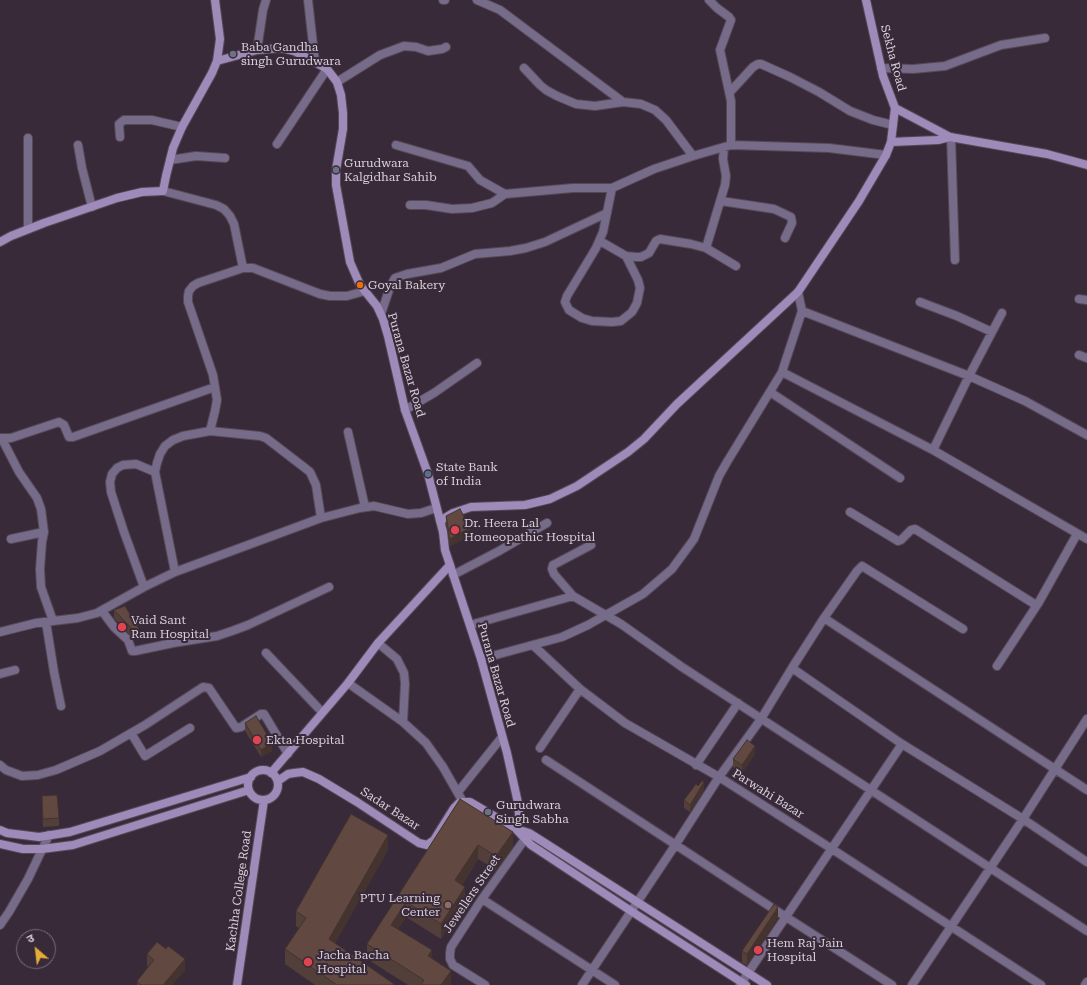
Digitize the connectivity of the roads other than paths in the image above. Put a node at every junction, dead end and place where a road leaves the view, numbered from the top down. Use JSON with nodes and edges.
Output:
{"nodes":[{"id":1,"x":215,"y":0,"type":"edge"},
{"id":2,"x":266,"y":0,"type":"edge"},
{"id":3,"x":308,"y":0,"type":"edge"},
{"id":4,"x":477,"y":0,"type":"edge"},
{"id":5,"x":709,"y":0,"type":"edge"},
{"id":6,"x":866,"y":0,"type":"edge"},
{"id":7,"x":1045,"y":38,"type":"dead end"},
{"id":8,"x":446,"y":47,"type":"dead end"},
{"id":9,"x":257,"y":50,"type":"junction"},
{"id":10,"x":217,"y":61,"type":"junction"},
{"id":11,"x":315,"y":62,"type":"junction"},
{"id":12,"x":524,"y":68,"type":"dead end"},
{"id":13,"x":882,"y":68,"type":"junction"},
{"id":14,"x":327,"y":69,"type":"junction"},
{"id":15,"x":337,"y":82,"type":"junction"},
{"id":16,"x":730,"y":92,"type":"junction"},
{"id":17,"x":623,"y":102,"type":"junction"},
{"id":18,"x":895,"y":108,"type":"junction"},
{"id":19,"x":893,"y":125,"type":"junction"},
{"id":20,"x":182,"y":126,"type":"junction"},
{"id":21,"x":120,"y":137,"type":"dead end"},
{"id":22,"x":950,"y":137,"type":"junction"},
{"id":23,"x":28,"y":138,"type":"dead end"},
{"id":24,"x":891,"y":142,"type":"junction"},
{"id":25,"x":277,"y":144,"type":"dead end"},
{"id":26,"x":78,"y":145,"type":"dead end"},
{"id":27,"x":396,"y":145,"type":"dead end"},
{"id":28,"x":727,"y":146,"type":"junction"},
{"id":29,"x":886,"y":155,"type":"junction"},
{"id":30,"x":693,"y":156,"type":"junction"},
{"id":31,"x":225,"y":158,"type":"dead end"},
{"id":32,"x":170,"y":160,"type":"junction"},
{"id":33,"x":1087,"y":165,"type":"edge"},
{"id":34,"x":612,"y":188,"type":"junction"},
{"id":35,"x":164,"y":191,"type":"junction"},
{"id":36,"x":504,"y":194,"type":"junction"},
{"id":37,"x":721,"y":201,"type":"junction"},
{"id":38,"x":410,"y":206,"type":"dead end"},
{"id":39,"x":92,"y":207,"type":"junction"},
{"id":40,"x":607,"y":213,"type":"junction"},
{"id":41,"x":28,"y":229,"type":"junction"},
{"id":42,"x":785,"y":238,"type":"dead end"},
{"id":43,"x":600,"y":241,"type":"junction"},
{"id":44,"x":0,"y":242,"type":"edge"},
{"id":45,"x":706,"y":248,"type":"junction"},
{"id":46,"x":626,"y":256,"type":"junction"},
{"id":47,"x":955,"y":260,"type":"dead end"},
{"id":48,"x":736,"y":266,"type":"dead end"},
{"id":49,"x":243,"y":268,"type":"junction"},
{"id":50,"x":365,"y":291,"type":"junction"},
{"id":51,"x":798,"y":292,"type":"junction"},
{"id":52,"x":920,"y":302,"type":"dead end"},
{"id":53,"x":802,"y":311,"type":"junction"},
{"id":54,"x":1002,"y":313,"type":"dead end"},
{"id":55,"x":381,"y":314,"type":"junction"},
{"id":56,"x":992,"y":332,"type":"junction"},
{"id":57,"x":477,"y":362,"type":"dead end"},
{"id":58,"x":782,"y":372,"type":"junction"},
{"id":59,"x":969,"y":376,"type":"junction"},
{"id":60,"x":215,"y":387,"type":"junction"},
{"id":61,"x":770,"y":392,"type":"junction"},
{"id":62,"x":404,"y":410,"type":"junction"},
{"id":63,"x":210,"y":431,"type":"junction"},
{"id":64,"x":348,"y":432,"type":"dead end"},
{"id":65,"x":1087,"y":435,"type":"edge"},
{"id":66,"x":1,"y":438,"type":"edge"},
{"id":67,"x":932,"y":450,"type":"junction"},
{"id":68,"x":155,"y":472,"type":"junction"},
{"id":69,"x":900,"y":478,"type":"dead end"},
{"id":70,"x":365,"y":507,"type":"junction"},
{"id":71,"x":436,"y":508,"type":"junction"},
{"id":72,"x":850,"y":512,"type":"dead end"},
{"id":73,"x":321,"y":518,"type":"junction"},
{"id":74,"x":440,"y":521,"type":"junction"},
{"id":75,"x":547,"y":523,"type":"dead end"},
{"id":76,"x":44,"y":532,"type":"junction"},
{"id":77,"x":1076,"y":534,"type":"junction"},
{"id":78,"x":11,"y":539,"type":"dead end"},
{"id":79,"x":1087,"y":539,"type":"edge"},
{"id":80,"x":591,"y":545,"type":"dead end"},
{"id":81,"x":450,"y":565,"type":"junction"},
{"id":82,"x":175,"y":572,"type":"junction"},
{"id":83,"x":453,"y":575,"type":"junction"},
{"id":84,"x":144,"y":587,"type":"junction"},
{"id":85,"x":329,"y":588,"type":"dead end"},
{"id":86,"x":573,"y":596,"type":"junction"},
{"id":87,"x":1036,"y":605,"type":"junction"},
{"id":88,"x":102,"y":610,"type":"junction"},
{"id":89,"x":607,"y":616,"type":"junction"},
{"id":90,"x":824,"y":618,"type":"junction"},
{"id":91,"x":50,"y":622,"type":"junction"},
{"id":92,"x":470,"y":625,"type":"junction"},
{"id":93,"x":963,"y":629,"type":"dead end"},
{"id":94,"x":0,"y":632,"type":"edge"},
{"id":95,"x":378,"y":643,"type":"junction"},
{"id":96,"x":534,"y":646,"type":"junction"},
{"id":97,"x":266,"y":653,"type":"dead end"},
{"id":98,"x":481,"y":659,"type":"junction"},
{"id":99,"x":997,"y":666,"type":"dead end"},
{"id":100,"x":792,"y":668,"type":"junction"},
{"id":101,"x":15,"y":670,"type":"dead end"},
{"id":102,"x":0,"y":674,"type":"edge"},
{"id":103,"x":348,"y":683,"type":"junction"},
{"id":104,"x":580,"y":689,"type":"junction"},
{"id":105,"x":738,"y":703,"type":"junction"},
{"id":106,"x":61,"y":706,"type":"dead end"},
{"id":107,"x":322,"y":712,"type":"junction"},
{"id":108,"x":761,"y":719,"type":"junction"},
{"id":109,"x":1087,"y":719,"type":"edge"},
{"id":110,"x":403,"y":722,"type":"junction"},
{"id":111,"x":190,"y":728,"type":"dead end"},
{"id":112,"x":132,"y":733,"type":"junction"},
{"id":113,"x":502,"y":737,"type":"junction"},
{"id":114,"x":902,"y":744,"type":"junction"},
{"id":115,"x":540,"y":748,"type":"dead end"},
{"id":116,"x":288,"y":754,"type":"junction"},
{"id":117,"x":546,"y":760,"type":"dead end"},
{"id":118,"x":0,"y":765,"type":"edge"},
{"id":119,"x":696,"y":765,"type":"junction"},
{"id":120,"x":1054,"y":769,"type":"junction"},
{"id":121,"x":271,"y":773,"type":"junction"},
{"id":122,"x":250,"y":777,"type":"junction"},
{"id":123,"x":719,"y":777,"type":"junction"},
{"id":124,"x":278,"y":780,"type":"junction"},
{"id":125,"x":249,"y":790,"type":"junction"},
{"id":126,"x":870,"y":790,"type":"junction"},
{"id":127,"x":1087,"y":790,"type":"edge"},
{"id":128,"x":458,"y":792,"type":"junction"},
{"id":129,"x":264,"y":800,"type":"junction"},
{"id":130,"x":463,"y":802,"type":"junction"},
{"id":131,"x":1023,"y":819,"type":"junction"},
{"id":132,"x":516,"y":829,"type":"junction"},
{"id":133,"x":0,"y":830,"type":"edge"},
{"id":134,"x":49,"y":835,"type":"junction"},
{"id":135,"x":525,"y":840,"type":"junction"},
{"id":136,"x":0,"y":844,"type":"edge"},
{"id":137,"x":676,"y":844,"type":"junction"},
{"id":138,"x":42,"y":849,"type":"junction"},
{"id":139,"x":832,"y":849,"type":"junction"},
{"id":140,"x":1087,"y":862,"type":"edge"},
{"id":141,"x":990,"y":868,"type":"junction"},
{"id":142,"x":482,"y":899,"type":"junction"},
{"id":143,"x":637,"y":902,"type":"junction"},
{"id":144,"x":631,"y":911,"type":"junction"},
{"id":145,"x":786,"y":917,"type":"junction"},
{"id":146,"x":0,"y":925,"type":"edge"},
{"id":147,"x":950,"y":927,"type":"junction"},
{"id":148,"x":1087,"y":931,"type":"edge"},
{"id":149,"x":592,"y":970,"type":"junction"},
{"id":150,"x":748,"y":973,"type":"junction"},
{"id":151,"x":1087,"y":982,"type":"edge"},
{"id":152,"x":743,"y":984,"type":"edge"},
{"id":153,"x":237,"y":985,"type":"edge"},
{"id":154,"x":485,"y":985,"type":"edge"},
{"id":155,"x":582,"y":985,"type":"edge"},
{"id":156,"x":615,"y":985,"type":"edge"},
{"id":157,"x":767,"y":985,"type":"edge"},
{"id":158,"x":892,"y":985,"type":"edge"},
{"id":159,"x":912,"y":985,"type":"edge"},
{"id":160,"x":1040,"y":985,"type":"edge"},
{"id":161,"x":1085,"y":985,"type":"edge"}],
"edges":[{"from":1,"to":10,"type":"street"},
{"from":2,"to":9,"type":"street"},
{"from":3,"to":11,"type":"street"},
{"from":4,"to":17,"type":"street"},
{"from":5,"to":16,"type":"street"},
{"from":6,"to":13,"type":"street","name":"Sekha Road"},
{"from":7,"to":13,"type":"street"},
{"from":8,"to":15,"type":"street"},
{"from":9,"to":10,"type":"street","name":"Purana Bazar Road"},
{"from":9,"to":11,"type":"street","name":"Purana Bazar Road"},
{"from":10,"to":20,"type":"street"},
{"from":11,"to":14,"type":"street","name":"Purana Bazar Road"},
{"from":12,"to":17,"type":"street"},
{"from":13,"to":18,"type":"street","name":"Sekha Road"},
{"from":14,"to":15,"type":"street","name":"Purana Bazar Road"},
{"from":14,"to":25,"type":"street"},
{"from":15,"to":50,"type":"street","name":"Purana Bazar Road"},
{"from":16,"to":19,"type":"street"},
{"from":16,"to":28,"type":"street"},
{"from":17,"to":30,"type":"street"},
{"from":18,"to":19,"type":"street"},
{"from":18,"to":22,"type":"street","name":"Sekha Road"},
{"from":19,"to":24,"type":"street"},
{"from":20,"to":21,"type":"street"},
{"from":20,"to":32,"type":"street"},
{"from":22,"to":24,"type":"street","name":"Sekha Road"},
{"from":22,"to":33,"type":"street","name":"Sekha Road"},
{"from":22,"to":47,"type":"street"},
{"from":23,"to":41,"type":"street"},
{"from":24,"to":29,"type":"street"},
{"from":26,"to":39,"type":"street"},
{"from":27,"to":36,"type":"street"},
{"from":28,"to":29,"type":"street"},
{"from":28,"to":30,"type":"street"},
{"from":28,"to":37,"type":"street"},
{"from":29,"to":51,"type":"street"},
{"from":30,"to":34,"type":"street"},
{"from":31,"to":32,"type":"street"},
{"from":32,"to":35,"type":"street"},
{"from":34,"to":36,"type":"street"},
{"from":34,"to":40,"type":"street"},
{"from":35,"to":39,"type":"street"},
{"from":35,"to":49,"type":"street"},
{"from":36,"to":38,"type":"street"},
{"from":37,"to":42,"type":"street"},
{"from":37,"to":45,"type":"street"},
{"from":39,"to":41,"type":"street"},
{"from":40,"to":43,"type":"street"},
{"from":40,"to":55,"type":"street"},
{"from":41,"to":44,"type":"street"},
{"from":43,"to":46,"type":"street"},
{"from":43,"to":46,"type":"street"},
{"from":45,"to":46,"type":"street"},
{"from":45,"to":48,"type":"street"},
{"from":49,"to":50,"type":"street"},
{"from":49,"to":60,"type":"street"},
{"from":50,"to":55,"type":"street","name":"Purana Bazar Road"},
{"from":51,"to":53,"type":"street"},
{"from":51,"to":74,"type":"street"},
{"from":52,"to":56,"type":"street"},
{"from":53,"to":58,"type":"street"},
{"from":53,"to":59,"type":"street"},
{"from":54,"to":56,"type":"street"},
{"from":55,"to":62,"type":"street","name":"Purana Bazar Road"},
{"from":56,"to":59,"type":"street"},
{"from":57,"to":62,"type":"street"},
{"from":58,"to":61,"type":"street"},
{"from":58,"to":67,"type":"street"},
{"from":59,"to":65,"type":"street"},
{"from":59,"to":67,"type":"street"},
{"from":60,"to":63,"type":"street"},
{"from":60,"to":66,"type":"street"},
{"from":61,"to":69,"type":"street"},
{"from":61,"to":89,"type":"street"},
{"from":62,"to":71,"type":"street","name":"Purana Bazar Road"},
{"from":63,"to":68,"type":"street"},
{"from":63,"to":73,"type":"street"},
{"from":64,"to":70,"type":"street"},
{"from":66,"to":76,"type":"street"},
{"from":67,"to":77,"type":"street"},
{"from":68,"to":82,"type":"street"},
{"from":68,"to":84,"type":"street"},
{"from":70,"to":71,"type":"street"},
{"from":70,"to":73,"type":"street"},
{"from":71,"to":74,"type":"street","name":"Purana Bazar Road"},
{"from":72,"to":87,"type":"street"},
{"from":73,"to":82,"type":"street"},
{"from":74,"to":81,"type":"street","name":"Purana Bazar Road"},
{"from":75,"to":83,"type":"street"},
{"from":76,"to":78,"type":"street"},
{"from":76,"to":91,"type":"street"},
{"from":77,"to":79,"type":"street"},
{"from":77,"to":87,"type":"street"},
{"from":80,"to":86,"type":"street"},
{"from":81,"to":83,"type":"street","name":"Purana Bazar Road"},
{"from":81,"to":95,"type":"street"},
{"from":82,"to":84,"type":"street"},
{"from":83,"to":92,"type":"street","name":"Purana Bazar Road"},
{"from":84,"to":88,"type":"street"},
{"from":85,"to":88,"type":"street"},
{"from":86,"to":89,"type":"street"},
{"from":86,"to":92,"type":"street"},
{"from":87,"to":99,"type":"street"},
{"from":88,"to":91,"type":"street"},
{"from":89,"to":96,"type":"street"},
{"from":89,"to":105,"type":"street"},
{"from":90,"to":93,"type":"street"},
{"from":90,"to":100,"type":"street"},
{"from":90,"to":120,"type":"street"},
{"from":91,"to":94,"type":"street"},
{"from":91,"to":106,"type":"street"},
{"from":92,"to":98,"type":"street","name":"Purana Bazar Road"},
{"from":95,"to":103,"type":"street"},
{"from":95,"to":110,"type":"street"},
{"from":96,"to":98,"type":"street"},
{"from":96,"to":104,"type":"street","name":"Parwahi Bazar"},
{"from":97,"to":107,"type":"street"},
{"from":98,"to":113,"type":"street","name":"Purana Bazar Road"},
{"from":100,"to":108,"type":"street"},
{"from":100,"to":114,"type":"street"},
{"from":101,"to":102,"type":"street"},
{"from":103,"to":107,"type":"street"},
{"from":103,"to":110,"type":"street"},
{"from":104,"to":115,"type":"street"},
{"from":104,"to":119,"type":"street","name":"Parwahi Bazar"},
{"from":105,"to":108,"type":"street"},
{"from":105,"to":119,"type":"street"},
{"from":107,"to":116,"type":"street"},
{"from":108,"to":123,"type":"street"},
{"from":108,"to":126,"type":"street"},
{"from":109,"to":120,"type":"street"},
{"from":110,"to":128,"type":"street"},
{"from":111,"to":112,"type":"street"},
{"from":112,"to":116,"type":"street"},
{"from":112,"to":118,"type":"street"},
{"from":113,"to":128,"type":"street"},
{"from":113,"to":132,"type":"street","name":"Purana Bazar Road"},
{"from":114,"to":126,"type":"street"},
{"from":114,"to":131,"type":"street"},
{"from":116,"to":121,"type":"street"},
{"from":117,"to":137,"type":"street"},
{"from":119,"to":123,"type":"street","name":"Parwahi Bazar"},
{"from":120,"to":127,"type":"street"},
{"from":120,"to":131,"type":"street"},
{"from":121,"to":122,"type":"street"},
{"from":121,"to":124,"type":"street"},
{"from":122,"to":125,"type":"street"},
{"from":122,"to":134,"type":"street"},
{"from":123,"to":137,"type":"street"},
{"from":123,"to":139,"type":"street","name":"Parwahi Bazar"},
{"from":124,"to":129,"type":"street"},
{"from":124,"to":130,"type":"street","name":"Sadar Bazar"},
{"from":125,"to":129,"type":"street"},
{"from":125,"to":138,"type":"street"},
{"from":126,"to":139,"type":"street"},
{"from":126,"to":141,"type":"street"},
{"from":128,"to":130,"type":"street"},
{"from":129,"to":153,"type":"street","name":"Kachha College Road"},
{"from":130,"to":132,"type":"street"},
{"from":131,"to":140,"type":"street"},
{"from":131,"to":141,"type":"street"},
{"from":132,"to":135,"type":"street"},
{"from":132,"to":143,"type":"street"},
{"from":133,"to":134,"type":"street"},
{"from":134,"to":138,"type":"street"},
{"from":135,"to":142,"type":"street","name":"Jewellers Street"},
{"from":135,"to":144,"type":"street"},
{"from":136,"to":138,"type":"street"},
{"from":137,"to":143,"type":"street"},
{"from":137,"to":145,"type":"street"},
{"from":138,"to":146,"type":"street"},
{"from":139,"to":145,"type":"street"},
{"from":139,"to":147,"type":"street","name":"Parwahi Bazar"},
{"from":141,"to":147,"type":"street"},
{"from":141,"to":148,"type":"street"},
{"from":142,"to":149,"type":"street"},
{"from":142,"to":154,"type":"street","name":"Jewellers Street"},
{"from":143,"to":144,"type":"street"},
{"from":143,"to":150,"type":"street"},
{"from":144,"to":149,"type":"street"},
{"from":144,"to":152,"type":"street"},
{"from":145,"to":150,"type":"street"},
{"from":145,"to":158,"type":"street"},
{"from":147,"to":159,"type":"street"},
{"from":147,"to":160,"type":"street","name":"Parwahi Bazar"},
{"from":149,"to":155,"type":"street"},
{"from":149,"to":156,"type":"street"},
{"from":150,"to":152,"type":"street"},
{"from":150,"to":157,"type":"street"},
{"from":151,"to":161,"type":"street"}]}
